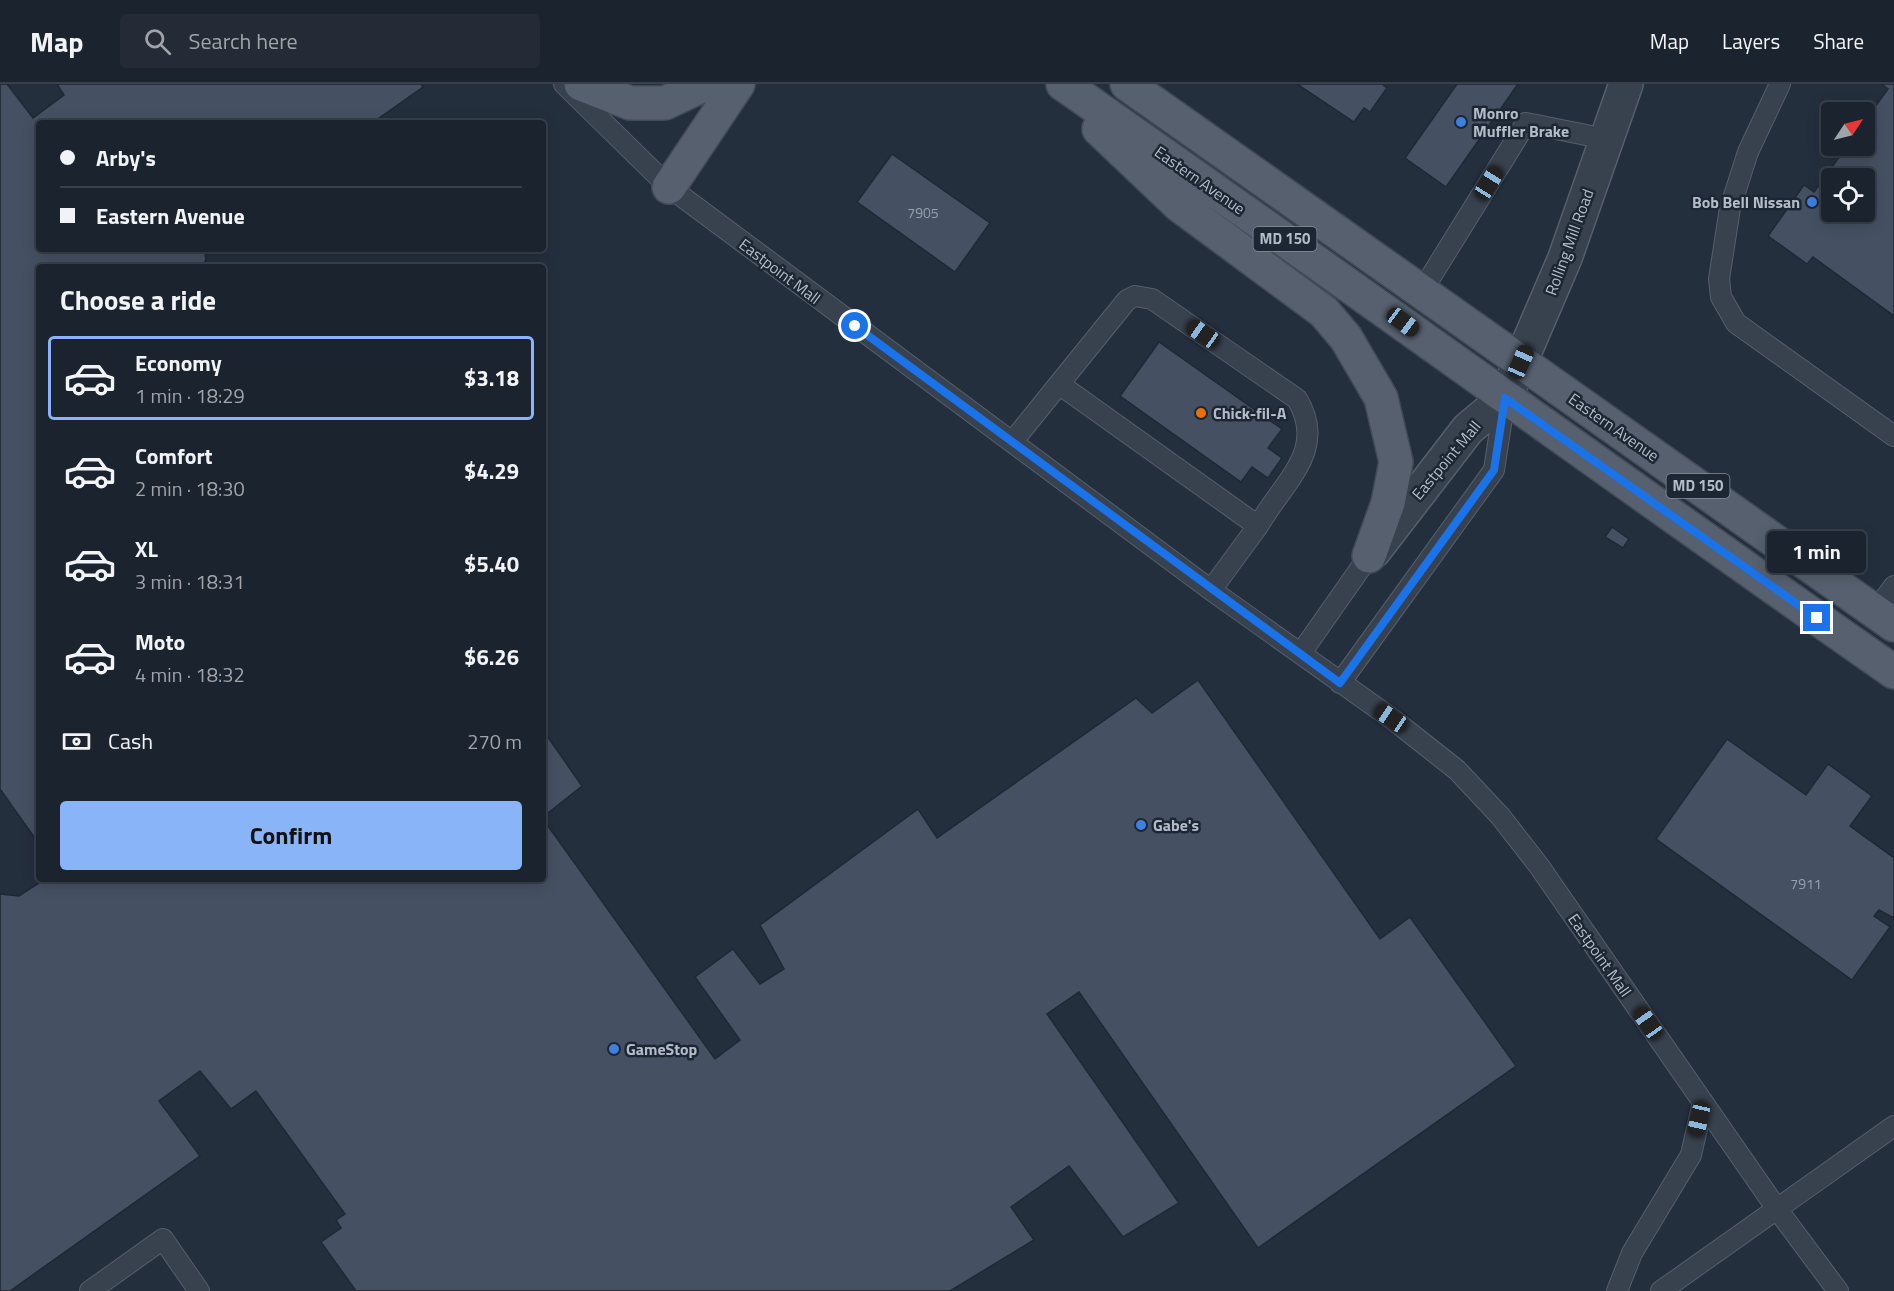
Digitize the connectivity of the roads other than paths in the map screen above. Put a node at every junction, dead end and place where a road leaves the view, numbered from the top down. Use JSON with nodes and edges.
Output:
{"nodes":[{"id":1,"x":564,"y":84,"type":"edge"},
{"id":2,"x":581,"y":84,"type":"edge"},
{"id":3,"x":705,"y":84,"type":"edge"},
{"id":4,"x":738,"y":84,"type":"edge"},
{"id":5,"x":1052,"y":84,"type":"edge"},
{"id":6,"x":1063,"y":84,"type":"edge"},
{"id":7,"x":1127,"y":84,"type":"edge"},
{"id":8,"x":1780,"y":84,"type":"edge"},
{"id":9,"x":1618,"y":88,"type":"edge"},
{"id":10,"x":1606,"y":139,"type":"junction"},
{"id":11,"x":669,"y":187,"type":"junction"},
{"id":12,"x":1422,"y":291,"type":"junction"},
{"id":13,"x":1521,"y":362,"type":"junction"},
{"id":14,"x":1059,"y":384,"type":"junction"},
{"id":15,"x":1505,"y":398,"type":"junction"},
{"id":16,"x":1894,"y":436,"type":"edge"},
{"id":17,"x":1013,"y":441,"type":"junction"},
{"id":18,"x":1258,"y":526,"type":"junction"},
{"id":19,"x":1369,"y":556,"type":"junction"},
{"id":20,"x":1894,"y":586,"type":"edge"},
{"id":21,"x":1212,"y":590,"type":"junction"},
{"id":22,"x":1885,"y":619,"type":"edge"},
{"id":23,"x":1301,"y":653,"type":"junction"},
{"id":24,"x":1894,"y":672,"type":"edge"},
{"id":25,"x":1340,"y":683,"type":"junction"},
{"id":26,"x":1703,"y":1102,"type":"junction"},
{"id":27,"x":1894,"y":1126,"type":"edge"},
{"id":28,"x":1778,"y":1209,"type":"junction"},
{"id":29,"x":90,"y":1291,"type":"edge"},
{"id":30,"x":199,"y":1291,"type":"edge"},
{"id":31,"x":1617,"y":1291,"type":"edge"},
{"id":32,"x":1661,"y":1291,"type":"edge"},
{"id":33,"x":1838,"y":1291,"type":"edge"}],
"edges":[{"from":1,"to":11,"type":"lane","name":"Eastpoint Mall"},
{"from":2,"to":3,"type":"main road"},
{"from":4,"to":11,"type":"main road"},
{"from":5,"to":19,"type":"main road"},
{"from":6,"to":15,"type":"main road","name":"Eastern Avenue","number":"MD 150"},
{"from":7,"to":12,"type":"main road","name":"Eastern Avenue","number":"MD 150"},
{"from":8,"to":16,"type":"lane"},
{"from":9,"to":10,"type":"street","name":"Rolling Mill Road"},
{"from":10,"to":12,"type":"lane"},
{"from":10,"to":13,"type":"street","name":"Rolling Mill Road"},
{"from":11,"to":17,"type":"lane","name":"Eastpoint Mall"},
{"from":12,"to":13,"type":"main road","name":"Eastern Avenue","number":"MD 150"},
{"from":13,"to":15,"type":"street","name":"Rolling Mill Road"},
{"from":13,"to":22,"type":"main road","name":"Eastern Avenue","number":"MD 150"},
{"from":14,"to":17,"type":"lane"},
{"from":14,"to":18,"type":"lane"},
{"from":14,"to":18,"type":"lane"},
{"from":15,"to":19,"type":"street","name":"Eastpoint Mall"},
{"from":15,"to":24,"type":"main road","name":"Eastern Avenue","number":"MD 150"},
{"from":15,"to":25,"type":"lane","name":"Eastpoint Mall"},
{"from":17,"to":21,"type":"lane","name":"Eastpoint Mall"},
{"from":18,"to":21,"type":"lane"},
{"from":19,"to":23,"type":"lane","name":"Eastpoint Mall"},
{"from":20,"to":22,"type":"lane"},
{"from":21,"to":23,"type":"lane","name":"Eastpoint Mall"},
{"from":23,"to":25,"type":"lane","name":"Eastpoint Mall"},
{"from":25,"to":26,"type":"lane","name":"Eastpoint Mall"},
{"from":26,"to":28,"type":"lane","name":"Eastpoint Mall"},
{"from":26,"to":31,"type":"lane"},
{"from":27,"to":28,"type":"lane"},
{"from":28,"to":32,"type":"lane"},
{"from":28,"to":33,"type":"lane","name":"Eastpoint Mall"},
{"from":29,"to":30,"type":"lane"}]}
